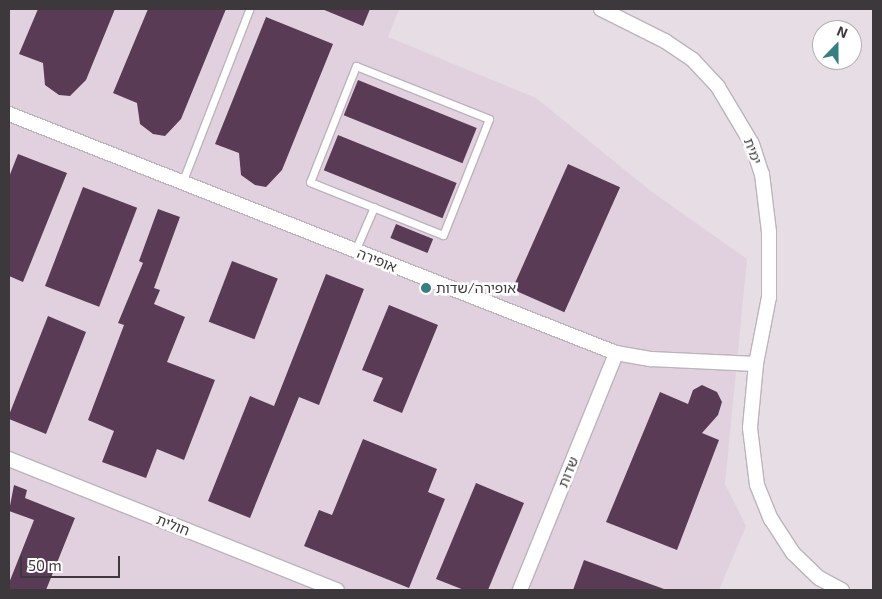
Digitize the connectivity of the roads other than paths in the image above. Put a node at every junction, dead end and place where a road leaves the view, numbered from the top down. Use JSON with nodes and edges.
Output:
{"nodes":[{"id":1,"x":601,"y":9,"type":"edge"},
{"id":2,"x":249,"y":10,"type":"dead end"},
{"id":3,"x":9,"y":114,"type":"edge"},
{"id":4,"x":182,"y":183,"type":"junction"},
{"id":5,"x":374,"y":207,"type":"junction"},
{"id":6,"x":355,"y":251,"type":"junction"},
{"id":7,"x":616,"y":353,"type":"junction"},
{"id":8,"x":756,"y":364,"type":"junction"},
{"id":9,"x":9,"y":460,"type":"edge"},
{"id":10,"x":337,"y":590,"type":"edge"},
{"id":11,"x":520,"y":590,"type":"edge"},
{"id":12,"x":842,"y":590,"type":"edge"}],
"edges":[{"from":1,"to":8,"type":"street","name":"ימית"},
{"from":2,"to":4,"type":"lane"},
{"from":3,"to":4,"type":"street","name":"אופירה"},
{"from":4,"to":6,"type":"street","name":"אופירה"},
{"from":5,"to":5,"type":"lane"},
{"from":5,"to":6,"type":"lane"},
{"from":6,"to":7,"type":"street","name":"אופירה"},
{"from":7,"to":8,"type":"street","name":"אופירה"},
{"from":7,"to":11,"type":"street","name":"שדות"},
{"from":8,"to":12,"type":"street","name":"ימית"},
{"from":9,"to":10,"type":"street","name":"חולית"}]}
